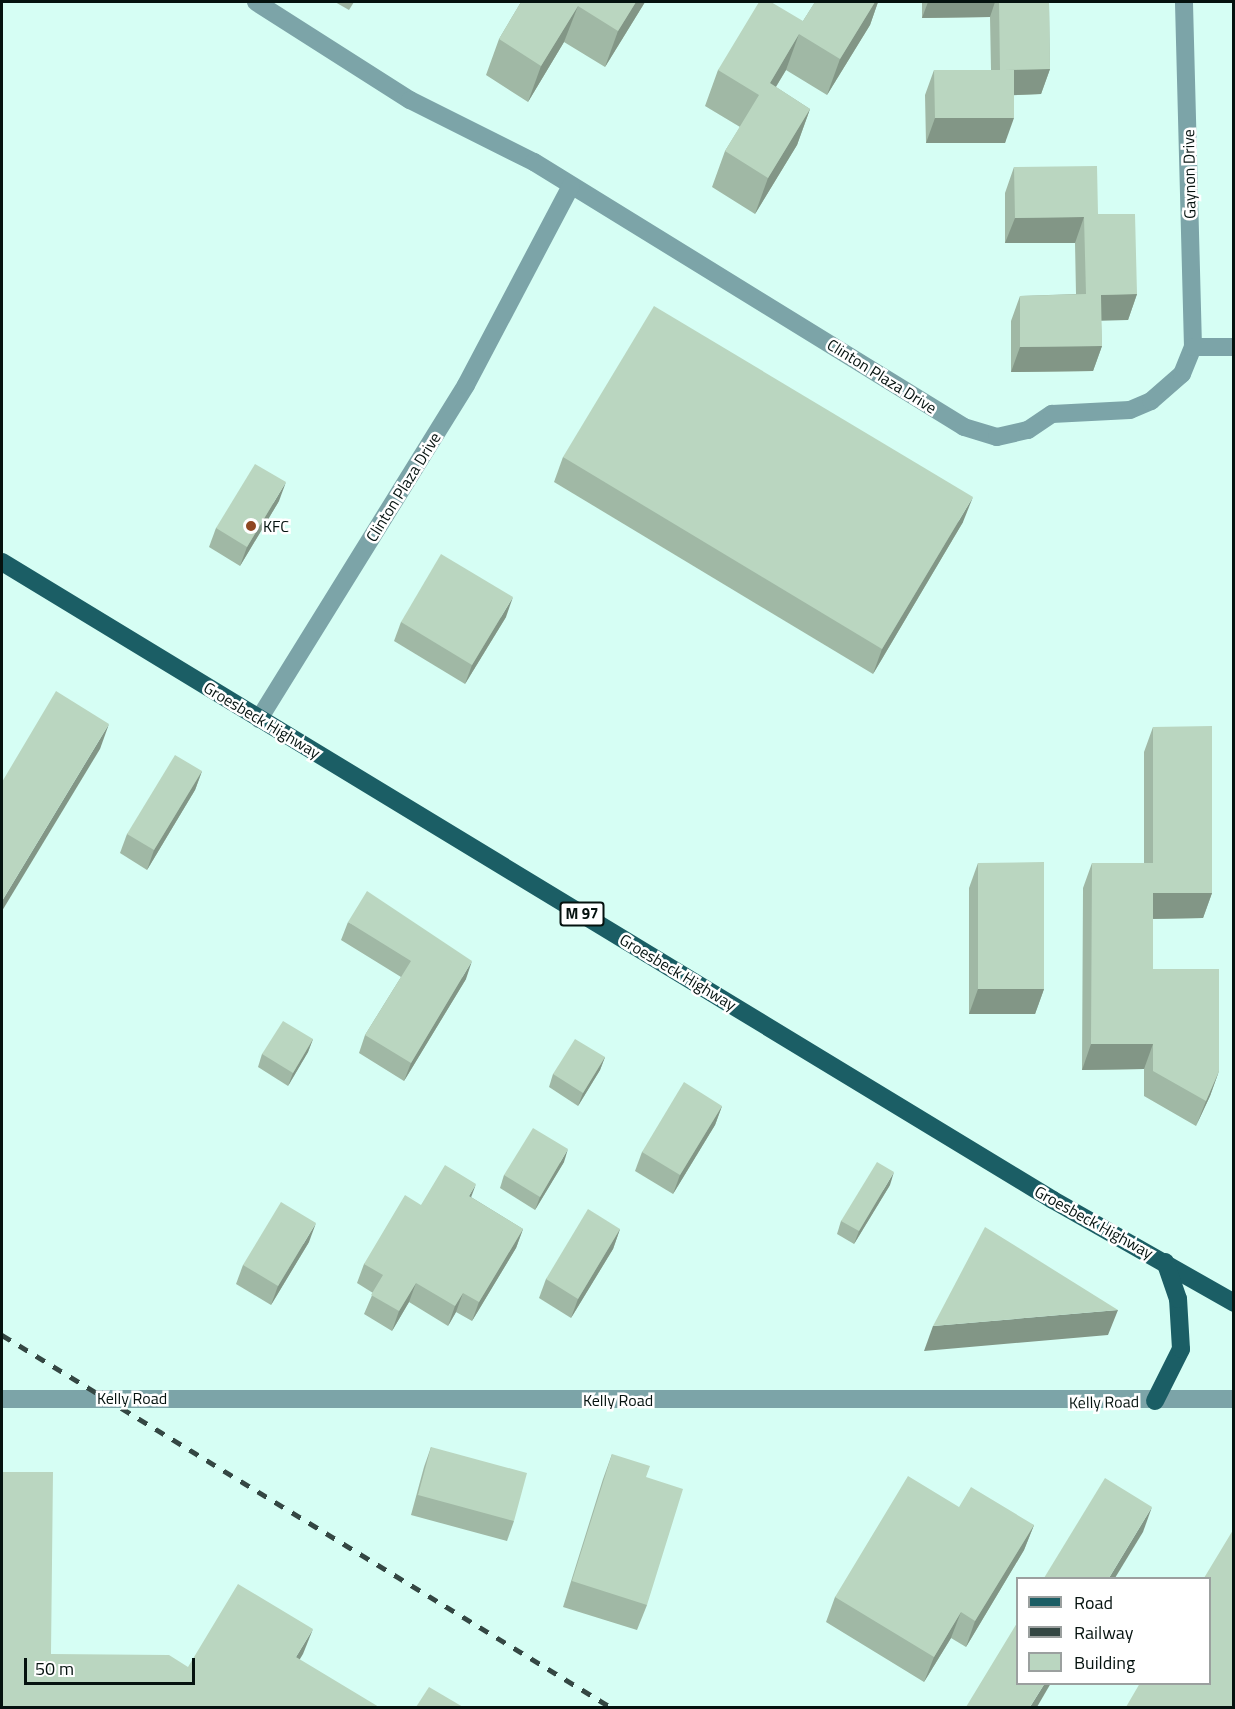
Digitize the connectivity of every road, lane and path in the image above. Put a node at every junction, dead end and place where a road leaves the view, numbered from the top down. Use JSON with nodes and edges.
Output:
{"nodes":[{"id":1,"x":256,"y":2,"type":"edge"},
{"id":2,"x":1184,"y":2,"type":"edge"},
{"id":3,"x":571,"y":186,"type":"junction"},
{"id":4,"x":1193,"y":347,"type":"junction"},
{"id":5,"x":1233,"y":347,"type":"edge"},
{"id":6,"x":2,"y":562,"type":"edge"},
{"id":7,"x":259,"y":719,"type":"junction"},
{"id":8,"x":1165,"y":1262,"type":"junction"},
{"id":9,"x":1233,"y":1303,"type":"edge"},
{"id":10,"x":2,"y":1399,"type":"edge"},
{"id":11,"x":1233,"y":1399,"type":"edge"},
{"id":12,"x":1155,"y":1401,"type":"junction"}],
"edges":[{"from":1,"to":3,"type":"street","name":"Clinton Plaza Drive"},
{"from":2,"to":4,"type":"street","name":"Gaynon Drive"},
{"from":3,"to":4,"type":"street","name":"Clinton Plaza Drive"},
{"from":3,"to":7,"type":"street","name":"Clinton Plaza Drive"},
{"from":4,"to":5,"type":"street"},
{"from":6,"to":7,"type":"main road","name":"Groesbeck Highway","number":"M 97"},
{"from":7,"to":8,"type":"main road","name":"Groesbeck Highway","number":"M 97"},
{"from":8,"to":9,"type":"main road","name":"Groesbeck Highway","number":"M 97"},
{"from":8,"to":12,"type":"main road"},
{"from":10,"to":12,"type":"street","name":"Kelly Road"},
{"from":11,"to":12,"type":"street","name":"Kelly Road"}]}
